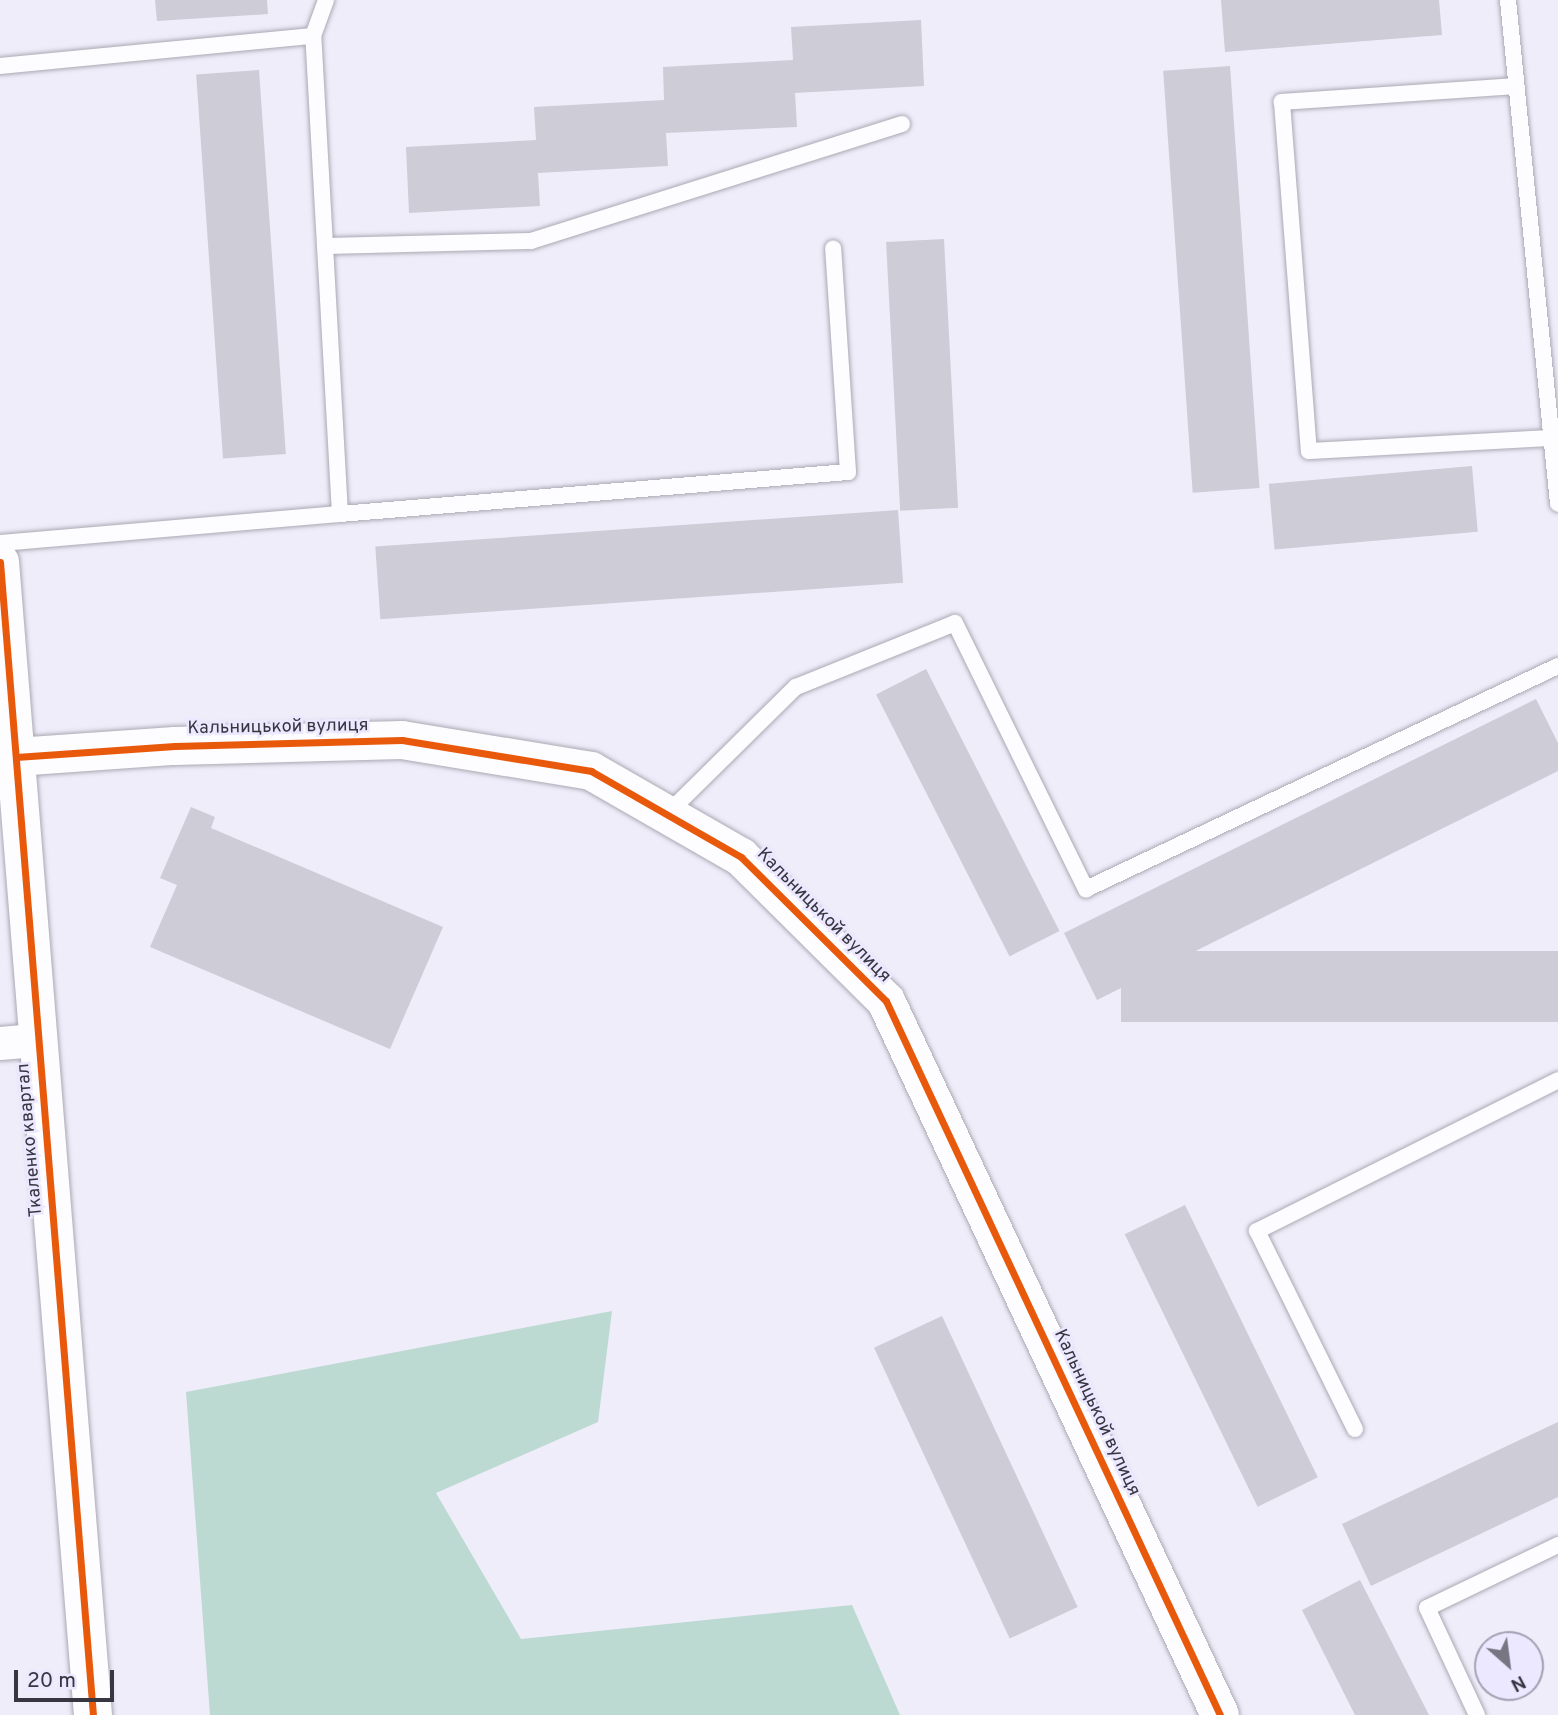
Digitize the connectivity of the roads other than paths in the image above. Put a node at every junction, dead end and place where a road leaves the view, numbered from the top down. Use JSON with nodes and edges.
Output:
{"nodes":[{"id":1,"x":326,"y":0,"type":"edge"},
{"id":2,"x":1508,"y":0,"type":"edge"},
{"id":3,"x":313,"y":36,"type":"junction"},
{"id":4,"x":0,"y":66,"type":"edge"},
{"id":5,"x":1516,"y":86,"type":"junction"},
{"id":6,"x":902,"y":124,"type":"dead end"},
{"id":7,"x":325,"y":246,"type":"junction"},
{"id":8,"x":834,"y":249,"type":"dead end"},
{"id":9,"x":1551,"y":438,"type":"junction"},
{"id":10,"x":1558,"y":504,"type":"edge"},
{"id":11,"x":340,"y":514,"type":"junction"},
{"id":12,"x":0,"y":543,"type":"edge"},
{"id":13,"x":0,"y":562,"type":"edge"},
{"id":14,"x":1558,"y":666,"type":"edge"},
{"id":15,"x":16,"y":757,"type":"junction"},
{"id":16,"x":667,"y":815,"type":"junction"},
{"id":17,"x":38,"y":1040,"type":"junction"},
{"id":18,"x":0,"y":1043,"type":"edge"},
{"id":19,"x":1558,"y":1080,"type":"edge"},
{"id":20,"x":1355,"y":1429,"type":"dead end"},
{"id":21,"x":1558,"y":1545,"type":"edge"},
{"id":22,"x":93,"y":1715,"type":"edge"},
{"id":23,"x":1220,"y":1715,"type":"edge"},
{"id":24,"x":1477,"y":1715,"type":"edge"}],
"edges":[{"from":1,"to":3,"type":"lane"},
{"from":2,"to":5,"type":"lane"},
{"from":3,"to":4,"type":"lane"},
{"from":3,"to":7,"type":"lane"},
{"from":5,"to":9,"type":"lane"},
{"from":5,"to":9,"type":"lane"},
{"from":6,"to":7,"type":"lane"},
{"from":7,"to":11,"type":"lane"},
{"from":8,"to":11,"type":"lane"},
{"from":9,"to":10,"type":"lane"},
{"from":11,"to":12,"type":"lane"},
{"from":13,"to":15,"type":"street","name":"Ткаленко квартал"},
{"from":14,"to":16,"type":"lane"},
{"from":15,"to":16,"type":"street","name":"Кальницькой вулиця"},
{"from":15,"to":17,"type":"street","name":"Ткаленко квартал"},
{"from":16,"to":23,"type":"street","name":"Кальницькой вулиця"},
{"from":17,"to":18,"type":"street"},
{"from":17,"to":22,"type":"street","name":"Ткаленко квартал"},
{"from":19,"to":20,"type":"lane"},
{"from":21,"to":24,"type":"lane"}]}
